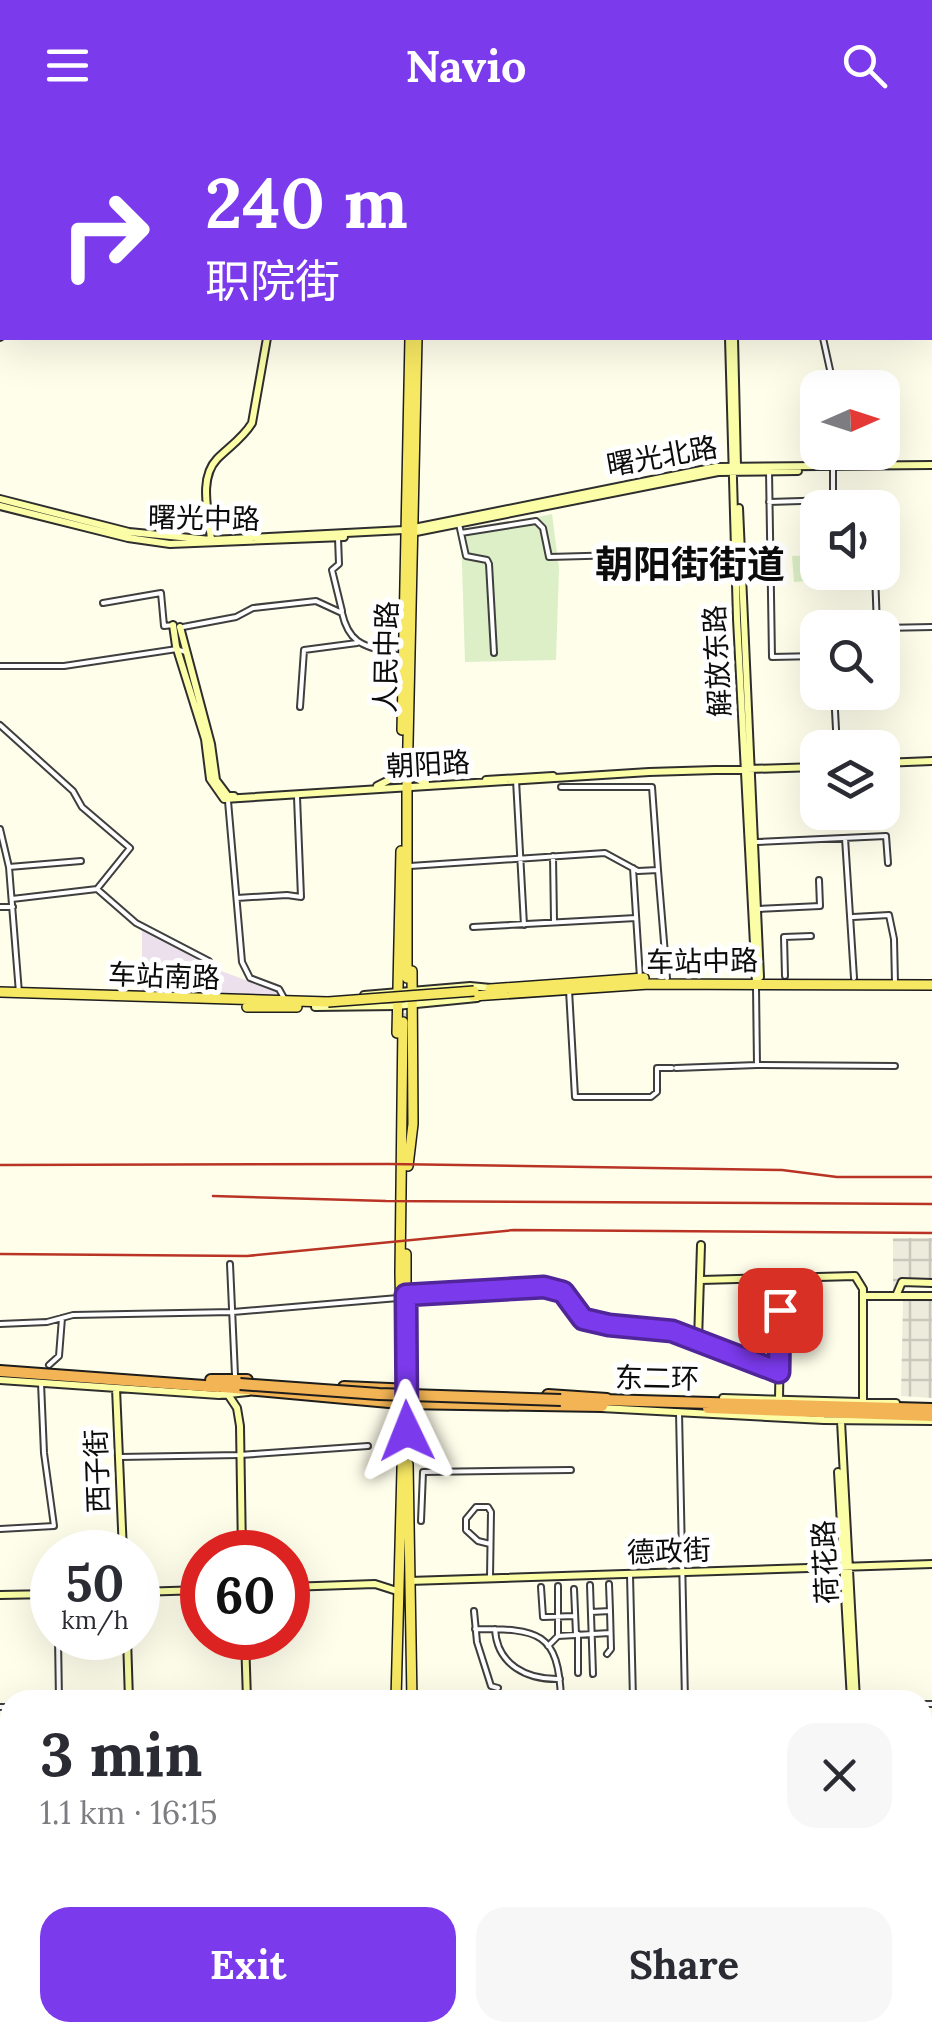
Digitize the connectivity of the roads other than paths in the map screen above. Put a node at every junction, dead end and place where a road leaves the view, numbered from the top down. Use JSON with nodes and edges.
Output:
{"nodes":[{"id":1,"x":267,"y":340,"type":"edge"},
{"id":2,"x":413,"y":340,"type":"edge"},
{"id":3,"x":732,"y":340,"type":"edge"},
{"id":4,"x":823,"y":340,"type":"edge"},
{"id":5,"x":830,"y":370,"type":"edge"},
{"id":6,"x":900,"y":467,"type":"edge"},
{"id":7,"x":932,"y":467,"type":"edge"},
{"id":8,"x":735,"y":468,"type":"junction"},
{"id":9,"x":769,"y":468,"type":"junction"},
{"id":10,"x":800,"y":468,"type":"edge"},
{"id":11,"x":0,"y":502,"type":"edge"},
{"id":12,"x":769,"y":502,"type":"junction"},
{"id":13,"x":800,"y":503,"type":"edge"},
{"id":14,"x":460,"y":529,"type":"junction"},
{"id":15,"x":407,"y":531,"type":"junction"},
{"id":16,"x":338,"y":538,"type":"junction"},
{"id":17,"x":211,"y":540,"type":"junction"},
{"id":18,"x":621,"y":554,"type":"dead end"},
{"id":19,"x":103,"y":603,"type":"dead end"},
{"id":20,"x":342,"y":613,"type":"junction"},
{"id":21,"x":177,"y":626,"type":"junction"},
{"id":22,"x":900,"y":628,"type":"edge"},
{"id":23,"x":932,"y":628,"type":"edge"},
{"id":24,"x":356,"y":643,"type":"junction"},
{"id":25,"x":181,"y":650,"type":"junction"},
{"id":26,"x":494,"y":653,"type":"dead end"},
{"id":27,"x":800,"y":656,"type":"edge"},
{"id":28,"x":402,"y":657,"type":"junction"},
{"id":29,"x":0,"y":666,"type":"edge"},
{"id":30,"x":300,"y":707,"type":"dead end"},
{"id":31,"x":0,"y":726,"type":"edge"},
{"id":32,"x":404,"y":758,"type":"junction"},
{"id":33,"x":932,"y":762,"type":"edge"},
{"id":34,"x":900,"y":763,"type":"edge"},
{"id":35,"x":800,"y":767,"type":"edge"},
{"id":36,"x":748,"y":768,"type":"junction"},
{"id":37,"x":516,"y":780,"type":"junction"},
{"id":38,"x":428,"y":783,"type":"junction"},
{"id":39,"x":378,"y":786,"type":"junction"},
{"id":40,"x":404,"y":786,"type":"junction"},
{"id":41,"x":560,"y":787,"type":"dead end"},
{"id":42,"x":296,"y":793,"type":"junction"},
{"id":43,"x":228,"y":798,"type":"junction"},
{"id":44,"x":0,"y":829,"type":"edge"},
{"id":45,"x":845,"y":838,"type":"junction"},
{"id":46,"x":753,"y":842,"type":"junction"},
{"id":47,"x":404,"y":849,"type":"junction"},
{"id":48,"x":552,"y":856,"type":"junction"},
{"id":49,"x":518,"y":858,"type":"junction"},
{"id":50,"x":81,"y":861,"type":"dead end"},
{"id":51,"x":888,"y":864,"type":"dead end"},
{"id":52,"x":9,"y":866,"type":"junction"},
{"id":53,"x":410,"y":866,"type":"junction"},
{"id":54,"x":633,"y":868,"type":"junction"},
{"id":55,"x":658,"y":870,"type":"junction"},
{"id":56,"x":820,"y":880,"type":"dead end"},
{"id":57,"x":97,"y":889,"type":"junction"},
{"id":58,"x":12,"y":898,"type":"junction"},
{"id":59,"x":237,"y":898,"type":"junction"},
{"id":60,"x":12,"y":907,"type":"junction"},
{"id":61,"x":0,"y":908,"type":"edge"},
{"id":62,"x":756,"y":909,"type":"junction"},
{"id":63,"x":852,"y":917,"type":"dead end"},
{"id":64,"x":636,"y":918,"type":"junction"},
{"id":65,"x":554,"y":923,"type":"junction"},
{"id":66,"x":524,"y":925,"type":"junction"},
{"id":67,"x":473,"y":928,"type":"dead end"},
{"id":68,"x":811,"y":936,"type":"dead end"},
{"id":69,"x":209,"y":961,"type":"dead end"},
{"id":70,"x":786,"y":976,"type":"junction"},
{"id":71,"x":404,"y":978,"type":"tunnel mouth"},
{"id":72,"x":640,"y":978,"type":"junction"},
{"id":73,"x":668,"y":978,"type":"junction"},
{"id":74,"x":854,"y":978,"type":"junction"},
{"id":75,"x":757,"y":979,"type":"junction"},
{"id":76,"x":895,"y":982,"type":"junction"},
{"id":77,"x":932,"y":982,"type":"edge"},
{"id":78,"x":412,"y":990,"type":"junction"},
{"id":79,"x":569,"y":990,"type":"junction"},
{"id":80,"x":493,"y":991,"type":"junction"},
{"id":81,"x":396,"y":992,"type":"junction"},
{"id":82,"x":18,"y":993,"type":"junction"},
{"id":83,"x":0,"y":994,"type":"edge"},
{"id":84,"x":285,"y":1002,"type":"junction"},
{"id":85,"x":313,"y":1004,"type":"junction"},
{"id":86,"x":327,"y":1004,"type":"joint"},
{"id":87,"x":412,"y":1005,"type":"junction"},
{"id":88,"x":396,"y":1006,"type":"junction"},
{"id":89,"x":405,"y":1022,"type":"tunnel mouth"},
{"id":90,"x":757,"y":1065,"type":"junction"},
{"id":91,"x":895,"y":1066,"type":"dead end"},
{"id":92,"x":406,"y":1167,"type":"junction"},
{"id":93,"x":701,"y":1245,"type":"dead end"},
{"id":94,"x":230,"y":1264,"type":"dead end"},
{"id":95,"x":701,"y":1280,"type":"junction"},
{"id":96,"x":781,"y":1280,"type":"junction"},
{"id":97,"x":932,"y":1282,"type":"edge"},
{"id":98,"x":403,"y":1296,"type":"junction"},
{"id":99,"x":863,"y":1296,"type":"junction"},
{"id":100,"x":896,"y":1296,"type":"junction"},
{"id":101,"x":932,"y":1296,"type":"edge"},
{"id":102,"x":233,"y":1312,"type":"junction"},
{"id":103,"x":62,"y":1318,"type":"junction"},
{"id":104,"x":0,"y":1324,"type":"edge"},
{"id":105,"x":698,"y":1341,"type":"junction"},
{"id":106,"x":48,"y":1365,"type":"dead end"},
{"id":107,"x":0,"y":1369,"type":"edge"},
{"id":108,"x":779,"y":1372,"type":"junction"},
{"id":109,"x":0,"y":1380,"type":"edge"},
{"id":110,"x":41,"y":1383,"type":"junction"},
{"id":111,"x":242,"y":1386,"type":"junction"},
{"id":112,"x":116,"y":1388,"type":"junction"},
{"id":113,"x":403,"y":1390,"type":"junction"},
{"id":114,"x":229,"y":1396,"type":"junction"},
{"id":115,"x":779,"y":1400,"type":"junction"},
{"id":116,"x":566,"y":1402,"type":"junction"},
{"id":117,"x":403,"y":1403,"type":"junction"},
{"id":118,"x":605,"y":1403,"type":"junction"},
{"id":119,"x":679,"y":1412,"type":"junction"},
{"id":120,"x":859,"y":1412,"type":"junction"},
{"id":121,"x":932,"y":1413,"type":"edge"},
{"id":122,"x":822,"y":1416,"type":"junction"},
{"id":123,"x":839,"y":1420,"type":"junction"},
{"id":124,"x":368,"y":1446,"type":"dead end"},
{"id":125,"x":240,"y":1456,"type":"junction"},
{"id":126,"x":119,"y":1457,"type":"junction"},
{"id":127,"x":571,"y":1470,"type":"dead end"},
{"id":128,"x":421,"y":1521,"type":"dead end"},
{"id":129,"x":0,"y":1528,"type":"edge"},
{"id":130,"x":122,"y":1530,"type":"edge"},
{"id":131,"x":242,"y":1530,"type":"edge"},
{"id":132,"x":490,"y":1544,"type":"junction"},
{"id":133,"x":932,"y":1564,"type":"edge"},
{"id":134,"x":845,"y":1568,"type":"junction"},
{"id":135,"x":682,"y":1573,"type":"junction"},
{"id":136,"x":630,"y":1575,"type":"junction"},
{"id":137,"x":490,"y":1578,"type":"junction"},
{"id":138,"x":408,"y":1581,"type":"junction"},
{"id":139,"x":609,"y":1584,"type":"dead end"},
{"id":140,"x":310,"y":1586,"type":"edge"},
{"id":141,"x":558,"y":1586,"type":"dead end"},
{"id":142,"x":590,"y":1586,"type":"dead end"},
{"id":143,"x":541,"y":1587,"type":"dead end"},
{"id":144,"x":574,"y":1589,"type":"dead end"},
{"id":145,"x":30,"y":1594,"type":"edge"},
{"id":146,"x":0,"y":1595,"type":"edge"},
{"id":147,"x":403,"y":1598,"type":"junction"},
{"id":148,"x":474,"y":1611,"type":"dead end"},
{"id":149,"x":591,"y":1611,"type":"junction"},
{"id":150,"x":610,"y":1611,"type":"junction"},
{"id":151,"x":575,"y":1614,"type":"junction"},
{"id":152,"x":558,"y":1617,"type":"junction"},
{"id":153,"x":475,"y":1628,"type":"junction"},
{"id":154,"x":495,"y":1629,"type":"junction"},
{"id":155,"x":592,"y":1633,"type":"junction"},
{"id":156,"x":610,"y":1633,"type":"junction"},
{"id":157,"x":577,"y":1634,"type":"junction"},
{"id":158,"x":558,"y":1636,"type":"junction"},
{"id":159,"x":548,"y":1646,"type":"junction"},
{"id":160,"x":607,"y":1654,"type":"dead end"},
{"id":161,"x":59,"y":1660,"type":"edge"},
{"id":162,"x":127,"y":1660,"type":"edge"},
{"id":163,"x":246,"y":1660,"type":"edge"},
{"id":164,"x":578,"y":1673,"type":"dead end"},
{"id":165,"x":593,"y":1674,"type":"dead end"},
{"id":166,"x":560,"y":1679,"type":"junction"},
{"id":167,"x":498,"y":1688,"type":"dead end"},
{"id":168,"x":60,"y":1690,"type":"edge"},
{"id":169,"x":129,"y":1690,"type":"edge"},
{"id":170,"x":247,"y":1690,"type":"edge"},
{"id":171,"x":404,"y":1690,"type":"edge"},
{"id":172,"x":404,"y":1690,"type":"edge"},
{"id":173,"x":561,"y":1690,"type":"edge"},
{"id":174,"x":633,"y":1690,"type":"edge"},
{"id":175,"x":685,"y":1690,"type":"edge"},
{"id":176,"x":853,"y":1690,"type":"edge"}],
"edges":[{"from":1,"to":17,"type":"street"},
{"from":2,"to":15,"type":"main road","name":"人民中路"},
{"from":3,"to":8,"type":"street","name":"解放东路"},
{"from":4,"to":5,"type":"street"},
{"from":6,"to":7,"type":"street","name":"曙光北路"},
{"from":8,"to":9,"type":"street","name":"曙光北路"},
{"from":8,"to":14,"type":"street","name":"曙光北路"},
{"from":8,"to":15,"type":"street","name":"曙光北路"},
{"from":8,"to":36,"type":"street","name":"解放东路"},
{"from":9,"to":10,"type":"street","name":"曙光北路"},
{"from":9,"to":12,"type":"street"},
{"from":11,"to":16,"type":"street","name":"曙光中路"},
{"from":11,"to":17,"type":"street","name":"曙光中路"},
{"from":12,"to":13,"type":"street"},
{"from":12,"to":27,"type":"street"},
{"from":14,"to":15,"type":"street","name":"曙光北路"},
{"from":14,"to":18,"type":"street"},
{"from":14,"to":26,"type":"street"},
{"from":15,"to":16,"type":"street","name":"曙光中路"},
{"from":15,"to":17,"type":"street","name":"曙光中路"},
{"from":15,"to":28,"type":"main road","name":"人民中路"},
{"from":15,"to":32,"type":"main road","name":"人民中路"},
{"from":16,"to":20,"type":"street"},
{"from":19,"to":21,"type":"street"},
{"from":20,"to":21,"type":"street"},
{"from":20,"to":24,"type":"street"},
{"from":21,"to":25,"type":"street"},
{"from":22,"to":23,"type":"street"},
{"from":24,"to":28,"type":"street"},
{"from":24,"to":30,"type":"street"},
{"from":25,"to":29,"type":"street"},
{"from":25,"to":43,"type":"street"},
{"from":28,"to":32,"type":"main road","name":"人民中路"},
{"from":31,"to":57,"type":"street"},
{"from":32,"to":38,"type":"street"},
{"from":32,"to":39,"type":"street"},
{"from":32,"to":40,"type":"main road","name":"人民中路"},
{"from":33,"to":34,"type":"street"},
{"from":35,"to":36,"type":"street","name":"朝阳路"},
{"from":36,"to":37,"type":"street","name":"朝阳路"},
{"from":36,"to":46,"type":"street","name":"解放东路"},
{"from":37,"to":38,"type":"street","name":"朝阳路"},
{"from":37,"to":40,"type":"street","name":"朝阳路"},
{"from":37,"to":49,"type":"street"},
{"from":38,"to":40,"type":"street","name":"朝阳路"},
{"from":39,"to":40,"type":"street","name":"朝阳路"},
{"from":39,"to":42,"type":"street","name":"朝阳路"},
{"from":40,"to":42,"type":"street","name":"朝阳路"},
{"from":40,"to":47,"type":"main road","name":"人民中路"},
{"from":41,"to":55,"type":"street"},
{"from":42,"to":43,"type":"street","name":"朝阳路"},
{"from":42,"to":59,"type":"street"},
{"from":43,"to":59,"type":"street"},
{"from":44,"to":52,"type":"street"},
{"from":45,"to":46,"type":"street"},
{"from":45,"to":51,"type":"street"},
{"from":45,"to":74,"type":"street"},
{"from":46,"to":62,"type":"street","name":"解放东路"},
{"from":47,"to":53,"type":"main road"},
{"from":47,"to":71,"type":"main road","name":"人民中路"},
{"from":47,"to":81,"type":"main road"},
{"from":48,"to":49,"type":"street"},
{"from":48,"to":54,"type":"street"},
{"from":48,"to":65,"type":"street"},
{"from":49,"to":53,"type":"street"},
{"from":49,"to":66,"type":"street"},
{"from":50,"to":52,"type":"street"},
{"from":52,"to":58,"type":"street"},
{"from":53,"to":78,"type":"main road"},
{"from":54,"to":55,"type":"street"},
{"from":54,"to":64,"type":"street"},
{"from":55,"to":73,"type":"street"},
{"from":56,"to":62,"type":"street"},
{"from":57,"to":58,"type":"street"},
{"from":57,"to":69,"type":"street"},
{"from":58,"to":60,"type":"street"},
{"from":59,"to":84,"type":"street"},
{"from":60,"to":61,"type":"street"},
{"from":60,"to":82,"type":"street"},
{"from":62,"to":75,"type":"street","name":"解放东路"},
{"from":63,"to":76,"type":"street"},
{"from":64,"to":65,"type":"street"},
{"from":64,"to":72,"type":"street"},
{"from":65,"to":66,"type":"street"},
{"from":66,"to":67,"type":"street"},
{"from":68,"to":70,"type":"street"},
{"from":70,"to":74,"type":"main road","name":"车站中路"},
{"from":70,"to":75,"type":"main road","name":"车站中路"},
{"from":72,"to":73,"type":"main road","name":"车站中路"},
{"from":72,"to":80,"type":"main road","name":"车站中路"},
{"from":73,"to":75,"type":"main road","name":"车站中路"},
{"from":74,"to":76,"type":"main road","name":"车站中路"},
{"from":75,"to":76,"type":"main road","name":"车站中路"},
{"from":75,"to":79,"type":"main road","name":"车站中路"},
{"from":75,"to":90,"type":"street"},
{"from":76,"to":77,"type":"main road","name":"车站中路"},
{"from":78,"to":80,"type":"street"},
{"from":78,"to":81,"type":"street"},
{"from":78,"to":87,"type":"main road"},
{"from":79,"to":80,"type":"main road","name":"车站中路"},
{"from":79,"to":90,"type":"street"},
{"from":80,"to":86,"type":"main road","name":"车站中路","bridge":true},
{"from":80,"to":87,"type":"street"},
{"from":81,"to":85,"type":"street"},
{"from":81,"to":88,"type":"main road"},
{"from":82,"to":83,"type":"main road","name":"车站南路"},
{"from":82,"to":84,"type":"main road","name":"车站南路"},
{"from":83,"to":85,"type":"main road","name":"车站南路"},
{"from":84,"to":85,"type":"main road","name":"车站南路"},
{"from":85,"to":86,"type":"main road","name":"车站南路"},
{"from":85,"to":88,"type":"street"},
{"from":87,"to":88,"type":"street"},
{"from":87,"to":92,"type":"main road"},
{"from":88,"to":92,"type":"main road"},
{"from":89,"to":92,"type":"main road"},
{"from":90,"to":91,"type":"street"},
{"from":92,"to":98,"type":"main road"},
{"from":93,"to":95,"type":"street"},
{"from":94,"to":102,"type":"street"},
{"from":95,"to":96,"type":"street"},
{"from":95,"to":105,"type":"street"},
{"from":96,"to":99,"type":"street"},
{"from":96,"to":108,"type":"street"},
{"from":97,"to":100,"type":"street"},
{"from":98,"to":102,"type":"street"},
{"from":98,"to":105,"type":"street"},
{"from":98,"to":113,"type":"main road"},
{"from":99,"to":100,"type":"street"},
{"from":99,"to":120,"type":"street"},
{"from":100,"to":101,"type":"street"},
{"from":102,"to":103,"type":"street"},
{"from":102,"to":111,"type":"street"},
{"from":103,"to":104,"type":"street"},
{"from":103,"to":106,"type":"street"},
{"from":105,"to":108,"type":"street"},
{"from":107,"to":111,"type":"highway"},
{"from":108,"to":115,"type":"street"},
{"from":109,"to":110,"type":"street"},
{"from":110,"to":112,"type":"street"},
{"from":110,"to":129,"type":"street"},
{"from":111,"to":113,"type":"highway"},
{"from":111,"to":114,"type":"street"},
{"from":111,"to":116,"type":"highway","bridge":true},
{"from":111,"to":117,"type":"highway"},
{"from":112,"to":114,"type":"street"},
{"from":112,"to":126,"type":"street","name":"西子街"},
{"from":113,"to":116,"type":"highway"},
{"from":113,"to":117,"type":"main road"},
{"from":114,"to":125,"type":"street"},
{"from":115,"to":116,"type":"street"},
{"from":115,"to":120,"type":"street"},
{"from":116,"to":117,"type":"highway"},
{"from":116,"to":118,"type":"highway","name":"东二环"},
{"from":116,"to":119,"type":"street"},
{"from":117,"to":138,"type":"main road"},
{"from":117,"to":147,"type":"main road"},
{"from":118,"to":121,"type":"highway","name":"东二环"},
{"from":118,"to":122,"type":"highway","name":"东二环"},
{"from":119,"to":122,"type":"street"},
{"from":119,"to":135,"type":"street"},
{"from":120,"to":121,"type":"highway","name":"东二环"},
{"from":120,"to":122,"type":"highway","name":"东二环"},
{"from":120,"to":123,"type":"street"},
{"from":122,"to":123,"type":"street"},
{"from":123,"to":134,"type":"street","name":"荷花路"},
{"from":124,"to":125,"type":"street"},
{"from":125,"to":126,"type":"street"},
{"from":125,"to":131,"type":"street"},
{"from":126,"to":130,"type":"street","name":"西子街"},
{"from":127,"to":128,"type":"street"},
{"from":132,"to":132,"type":"street"},
{"from":132,"to":137,"type":"street"},
{"from":133,"to":134,"type":"street","name":"德政街"},
{"from":134,"to":135,"type":"street","name":"德政街"},
{"from":134,"to":176,"type":"street","name":"荷花路"},
{"from":135,"to":136,"type":"street","name":"德政街"},
{"from":135,"to":175,"type":"street"},
{"from":136,"to":137,"type":"street","name":"德政街"},
{"from":136,"to":174,"type":"street"},
{"from":137,"to":138,"type":"street","name":"德政街"},
{"from":138,"to":147,"type":"main road"},
{"from":139,"to":150,"type":"street"},
{"from":140,"to":147,"type":"street"},
{"from":141,"to":152,"type":"street"},
{"from":142,"to":149,"type":"street"},
{"from":143,"to":152,"type":"street"},
{"from":144,"to":151,"type":"street"},
{"from":145,"to":146,"type":"street"},
{"from":147,"to":171,"type":"main road"},
{"from":147,"to":172,"type":"main road"},
{"from":148,"to":153,"type":"street"},
{"from":149,"to":150,"type":"street"},
{"from":149,"to":151,"type":"street"},
{"from":149,"to":155,"type":"street"},
{"from":150,"to":156,"type":"street"},
{"from":151,"to":152,"type":"street"},
{"from":151,"to":157,"type":"street"},
{"from":152,"to":158,"type":"street"},
{"from":153,"to":154,"type":"street"},
{"from":153,"to":167,"type":"street"},
{"from":154,"to":159,"type":"street"},
{"from":154,"to":166,"type":"street"},
{"from":155,"to":156,"type":"street"},
{"from":155,"to":157,"type":"street"},
{"from":155,"to":165,"type":"street"},
{"from":156,"to":160,"type":"street"},
{"from":157,"to":158,"type":"street"},
{"from":157,"to":164,"type":"street"},
{"from":158,"to":159,"type":"street"},
{"from":159,"to":166,"type":"street"},
{"from":161,"to":168,"type":"street"},
{"from":162,"to":169,"type":"street"},
{"from":163,"to":170,"type":"street"},
{"from":166,"to":173,"type":"street"}]}
